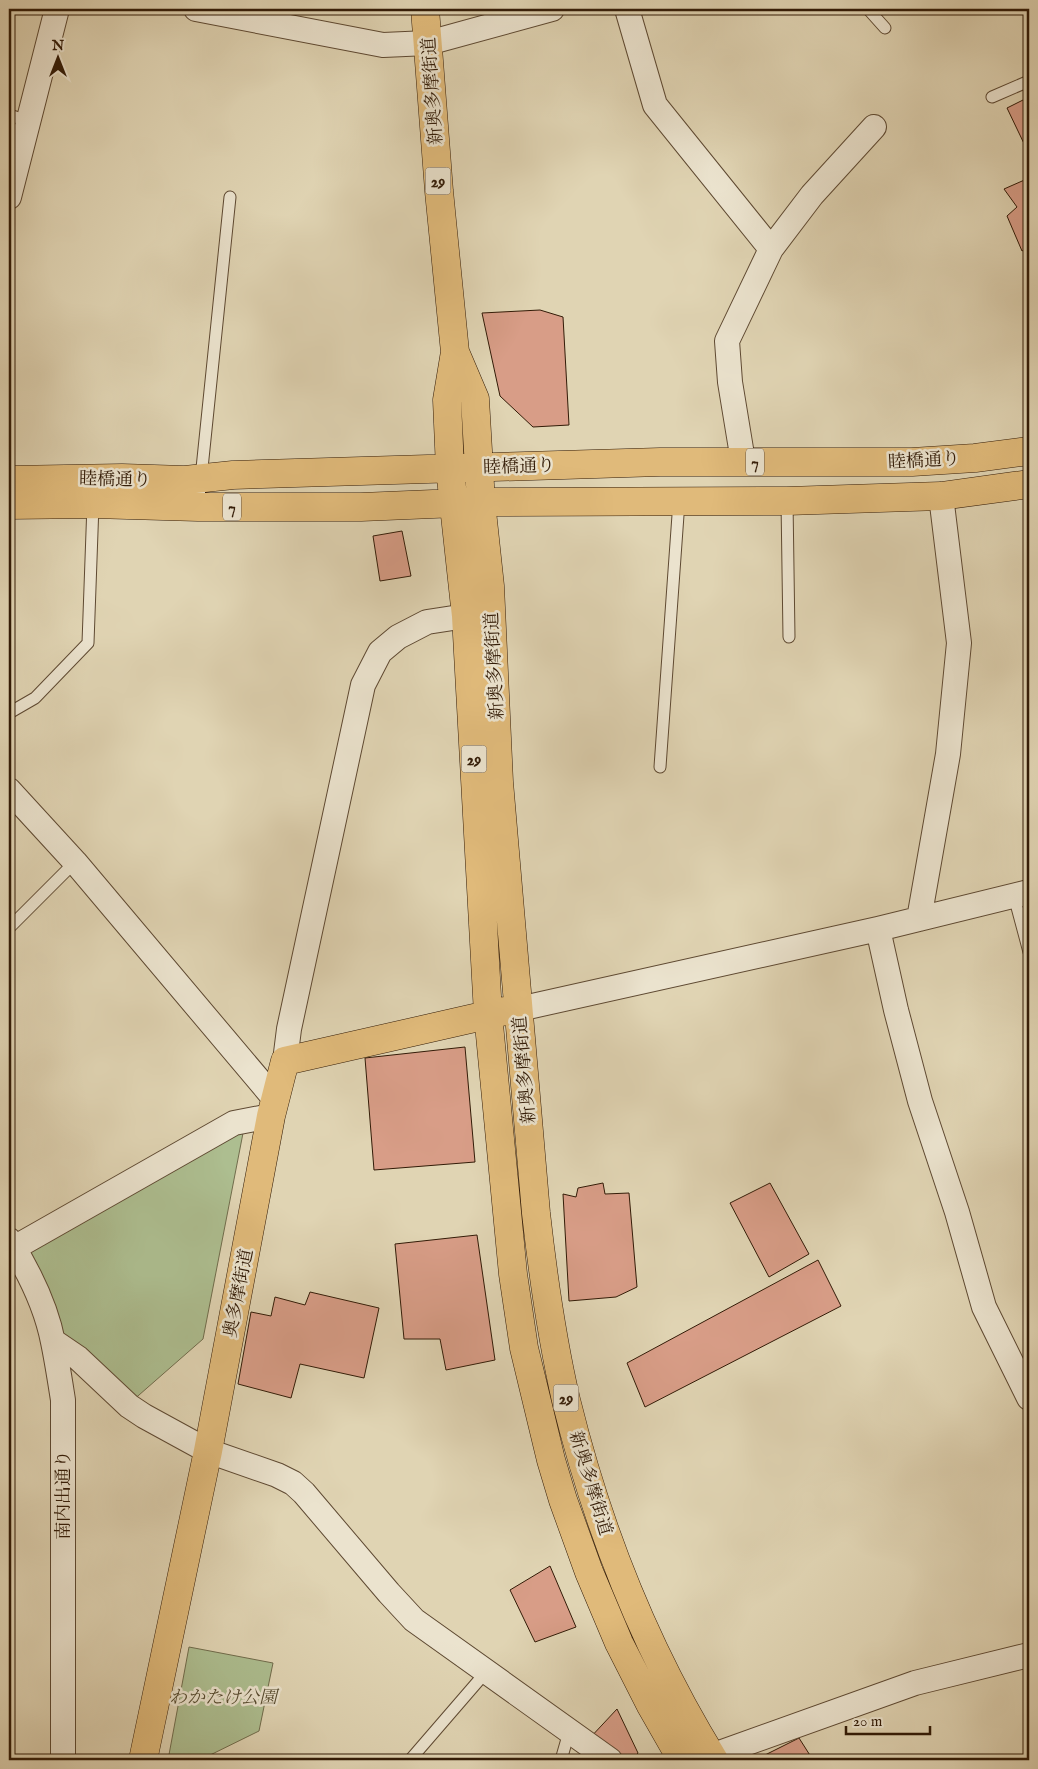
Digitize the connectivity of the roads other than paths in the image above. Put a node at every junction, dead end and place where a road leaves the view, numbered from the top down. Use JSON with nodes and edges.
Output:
{"nodes":[{"id":1,"x":57,"y":9,"type":"edge"},
{"id":2,"x":196,"y":9,"type":"edge"},
{"id":3,"x":425,"y":9,"type":"edge"},
{"id":4,"x":552,"y":9,"type":"edge"},
{"id":5,"x":626,"y":9,"type":"edge"},
{"id":6,"x":868,"y":9,"type":"edge"},
{"id":7,"x":885,"y":28,"type":"dead end"},
{"id":8,"x":428,"y":42,"type":"junction"},
{"id":9,"x":1029,"y":81,"type":"edge"},
{"id":10,"x":992,"y":97,"type":"dead end"},
{"id":11,"x":18,"y":118,"type":"edge"},
{"id":12,"x":874,"y":127,"type":"dead end"},
{"id":13,"x":9,"y":197,"type":"edge"},
{"id":14,"x":230,"y":197,"type":"dead end"},
{"id":15,"x":771,"y":249,"type":"junction"},
{"id":16,"x":455,"y":352,"type":"junction"},
{"id":17,"x":1029,"y":451,"type":"edge"},
{"id":18,"x":743,"y":462,"type":"junction"},
{"id":19,"x":480,"y":466,"type":"junction"},
{"id":20,"x":450,"y":469,"type":"junction"},
{"id":21,"x":201,"y":479,"type":"junction"},
{"id":22,"x":9,"y":480,"type":"edge"},
{"id":23,"x":1029,"y":484,"type":"edge"},
{"id":24,"x":941,"y":496,"type":"junction"},
{"id":25,"x":679,"y":501,"type":"junction"},
{"id":26,"x":787,"y":501,"type":"junction"},
{"id":27,"x":468,"y":503,"type":"junction"},
{"id":28,"x":93,"y":504,"type":"junction"},
{"id":29,"x":9,"y":505,"type":"edge"},
{"id":30,"x":198,"y":507,"type":"junction"},
{"id":31,"x":466,"y":616,"type":"junction"},
{"id":32,"x":789,"y":638,"type":"dead end"},
{"id":33,"x":9,"y":713,"type":"edge"},
{"id":34,"x":660,"y":767,"type":"dead end"},
{"id":35,"x":9,"y":790,"type":"edge"},
{"id":36,"x":75,"y":862,"type":"junction"},
{"id":37,"x":1022,"y":894,"type":"edge"},
{"id":38,"x":919,"y":919,"type":"junction"},
{"id":39,"x":9,"y":928,"type":"edge"},
{"id":40,"x":878,"y":929,"type":"junction"},
{"id":41,"x":1029,"y":952,"type":"edge"},
{"id":42,"x":519,"y":1009,"type":"junction"},
{"id":43,"x":488,"y":1014,"type":"junction"},
{"id":44,"x":285,"y":1061,"type":"junction"},
{"id":45,"x":272,"y":1107,"type":"junction"},
{"id":46,"x":11,"y":1244,"type":"edge"},
{"id":47,"x":53,"y":1341,"type":"junction"},
{"id":48,"x":1029,"y":1398,"type":"edge"},
{"id":49,"x":208,"y":1451,"type":"junction"},
{"id":50,"x":1029,"y":1655,"type":"edge"},
{"id":51,"x":486,"y":1672,"type":"junction"},
{"id":52,"x":569,"y":1732,"type":"junction"},
{"id":53,"x":713,"y":1758,"type":"edge"},
{"id":54,"x":63,"y":1760,"type":"edge"},
{"id":55,"x":143,"y":1760,"type":"edge"},
{"id":56,"x":410,"y":1760,"type":"edge"},
{"id":57,"x":561,"y":1760,"type":"edge"},
{"id":58,"x":610,"y":1760,"type":"edge"},
{"id":59,"x":682,"y":1760,"type":"edge"}],
"edges":[{"from":1,"to":11,"type":"street"},
{"from":2,"to":8,"type":"street"},
{"from":3,"to":8,"type":"main road","name":"新奥多摩街道","number":"29"},
{"from":4,"to":8,"type":"street"},
{"from":5,"to":15,"type":"street"},
{"from":6,"to":7,"type":"lane"},
{"from":8,"to":16,"type":"main road","name":"新奥多摩街道","number":"29"},
{"from":9,"to":10,"type":"lane"},
{"from":11,"to":13,"type":"street"},
{"from":12,"to":15,"type":"street"},
{"from":14,"to":21,"type":"lane"},
{"from":15,"to":18,"type":"street"},
{"from":16,"to":19,"type":"main road","name":"新奥多摩街道","number":"29"},
{"from":16,"to":20,"type":"main road","name":"新奥多摩街道","number":"29"},
{"from":17,"to":18,"type":"main road","name":"睦橋通り","number":"7"},
{"from":18,"to":19,"type":"main road","name":"睦橋通り","number":"7"},
{"from":19,"to":20,"type":"main road","name":"睦橋通り","number":"7"},
{"from":19,"to":27,"type":"main road","name":"新奥多摩街道","number":"29"},
{"from":20,"to":21,"type":"main road","name":"睦橋通り","number":"7"},
{"from":20,"to":27,"type":"main road","name":"新奥多摩街道","number":"29"},
{"from":21,"to":22,"type":"main road","name":"睦橋通り","number":"7"},
{"from":21,"to":30,"type":"lane"},
{"from":23,"to":24,"type":"main road","name":"睦橋通り","number":"7"},
{"from":24,"to":26,"type":"main road","name":"睦橋通り","number":"7"},
{"from":24,"to":38,"type":"street"},
{"from":25,"to":26,"type":"main road","name":"睦橋通り","number":"7"},
{"from":25,"to":27,"type":"main road","name":"睦橋通り","number":"7"},
{"from":25,"to":34,"type":"lane"},
{"from":26,"to":32,"type":"lane"},
{"from":27,"to":30,"type":"main road","name":"睦橋通り","number":"7"},
{"from":27,"to":31,"type":"main road","name":"新奥多摩街道","number":"29"},
{"from":27,"to":42,"type":"main road","name":"新奥多摩街道","number":"29"},
{"from":28,"to":29,"type":"main road","name":"睦橋通り","number":"7"},
{"from":28,"to":30,"type":"main road","name":"睦橋通り","number":"7"},
{"from":28,"to":33,"type":"lane"},
{"from":31,"to":43,"type":"main road","name":"新奥多摩街道","number":"29"},
{"from":31,"to":44,"type":"street"},
{"from":35,"to":36,"type":"street"},
{"from":36,"to":39,"type":"lane"},
{"from":36,"to":45,"type":"street"},
{"from":37,"to":38,"type":"street"},
{"from":37,"to":41,"type":"lane"},
{"from":38,"to":40,"type":"street"},
{"from":40,"to":42,"type":"street"},
{"from":40,"to":48,"type":"street"},
{"from":42,"to":43,"type":"main road"},
{"from":42,"to":53,"type":"main road","name":"新奥多摩街道","number":"29"},
{"from":43,"to":44,"type":"main road"},
{"from":43,"to":59,"type":"main road","name":"新奥多摩街道","number":"29"},
{"from":44,"to":45,"type":"main road","name":"奥多摩街道"},
{"from":45,"to":46,"type":"street"},
{"from":45,"to":49,"type":"main road","name":"奥多摩街道"},
{"from":46,"to":47,"type":"street","name":"南内出通り"},
{"from":47,"to":49,"type":"street"},
{"from":47,"to":54,"type":"street","name":"南内出通り"},
{"from":49,"to":51,"type":"street"},
{"from":49,"to":55,"type":"main road","name":"奥多摩街道"},
{"from":50,"to":53,"type":"street"},
{"from":51,"to":52,"type":"street"},
{"from":51,"to":56,"type":"lane"},
{"from":52,"to":57,"type":"lane"},
{"from":52,"to":58,"type":"street"}]}
